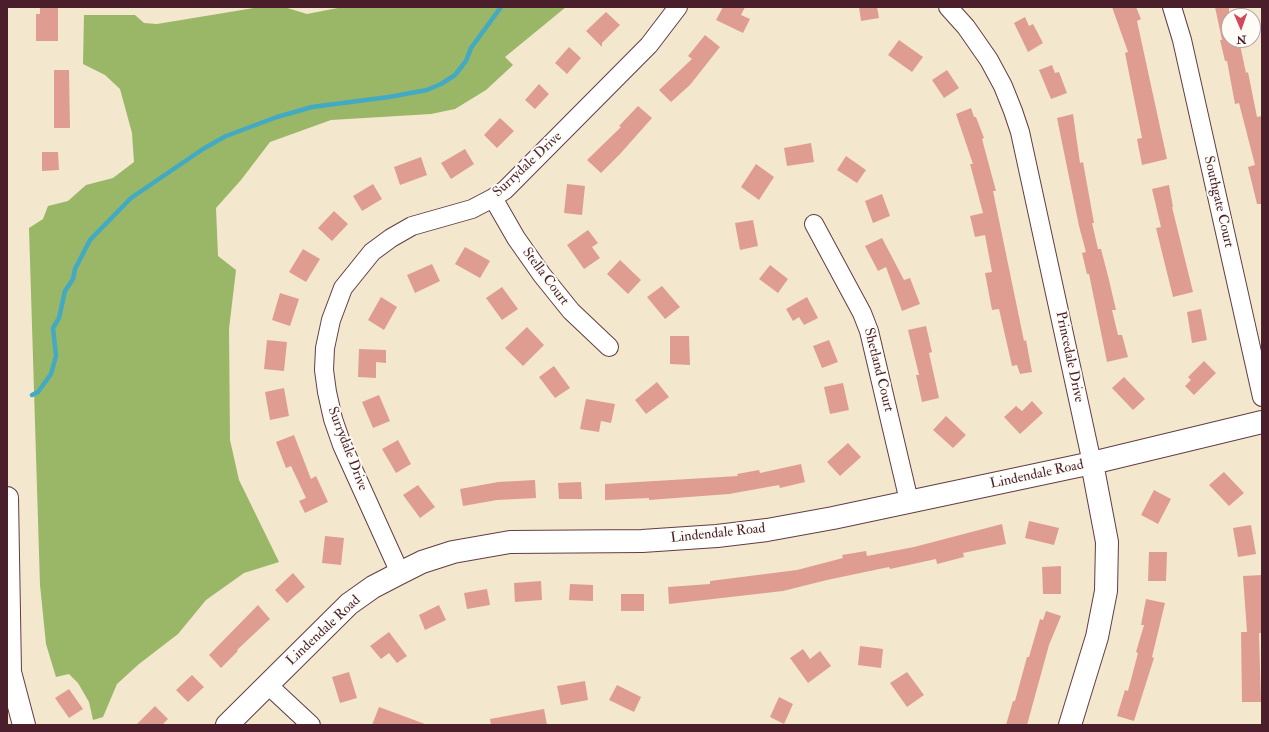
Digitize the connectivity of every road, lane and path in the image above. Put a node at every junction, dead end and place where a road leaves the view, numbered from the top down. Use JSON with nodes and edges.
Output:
{"nodes":[{"id":1,"x":678,"y":7,"type":"edge"},
{"id":2,"x":948,"y":7,"type":"edge"},
{"id":3,"x":1172,"y":7,"type":"edge"},
{"id":4,"x":493,"y":198,"type":"junction"},
{"id":5,"x":814,"y":224,"type":"dead end"},
{"id":6,"x":609,"y":347,"type":"dead end"},
{"id":7,"x":1262,"y":397,"type":"edge"},
{"id":8,"x":1262,"y":422,"type":"edge"},
{"id":9,"x":1092,"y":463,"type":"junction"},
{"id":10,"x":7,"y":498,"type":"edge"},
{"id":11,"x":909,"y":501,"type":"junction"},
{"id":12,"x":400,"y":573,"type":"junction"},
{"id":13,"x":268,"y":684,"type":"junction"},
{"id":14,"x":24,"y":725,"type":"edge"},
{"id":15,"x":227,"y":725,"type":"edge"},
{"id":16,"x":311,"y":725,"type":"edge"},
{"id":17,"x":1070,"y":725,"type":"edge"}],
"edges":[{"from":1,"to":4,"type":"street","name":"Surrydale Drive"},
{"from":2,"to":9,"type":"street","name":"Princedale Drive"},
{"from":3,"to":7,"type":"street","name":"Southgate Court"},
{"from":4,"to":6,"type":"street","name":"Stella Court"},
{"from":4,"to":12,"type":"street","name":"Surrydale Drive"},
{"from":5,"to":11,"type":"street","name":"Shetland Court"},
{"from":8,"to":9,"type":"street","name":"Lindendale Road"},
{"from":9,"to":11,"type":"street","name":"Lindendale Road"},
{"from":9,"to":17,"type":"street","name":"Princedale Drive"},
{"from":10,"to":14,"type":"street"},
{"from":11,"to":12,"type":"street","name":"Lindendale Road"},
{"from":12,"to":13,"type":"street","name":"Lindendale Road"},
{"from":13,"to":15,"type":"street","name":"Lindendale Road"},
{"from":13,"to":16,"type":"street"}]}
